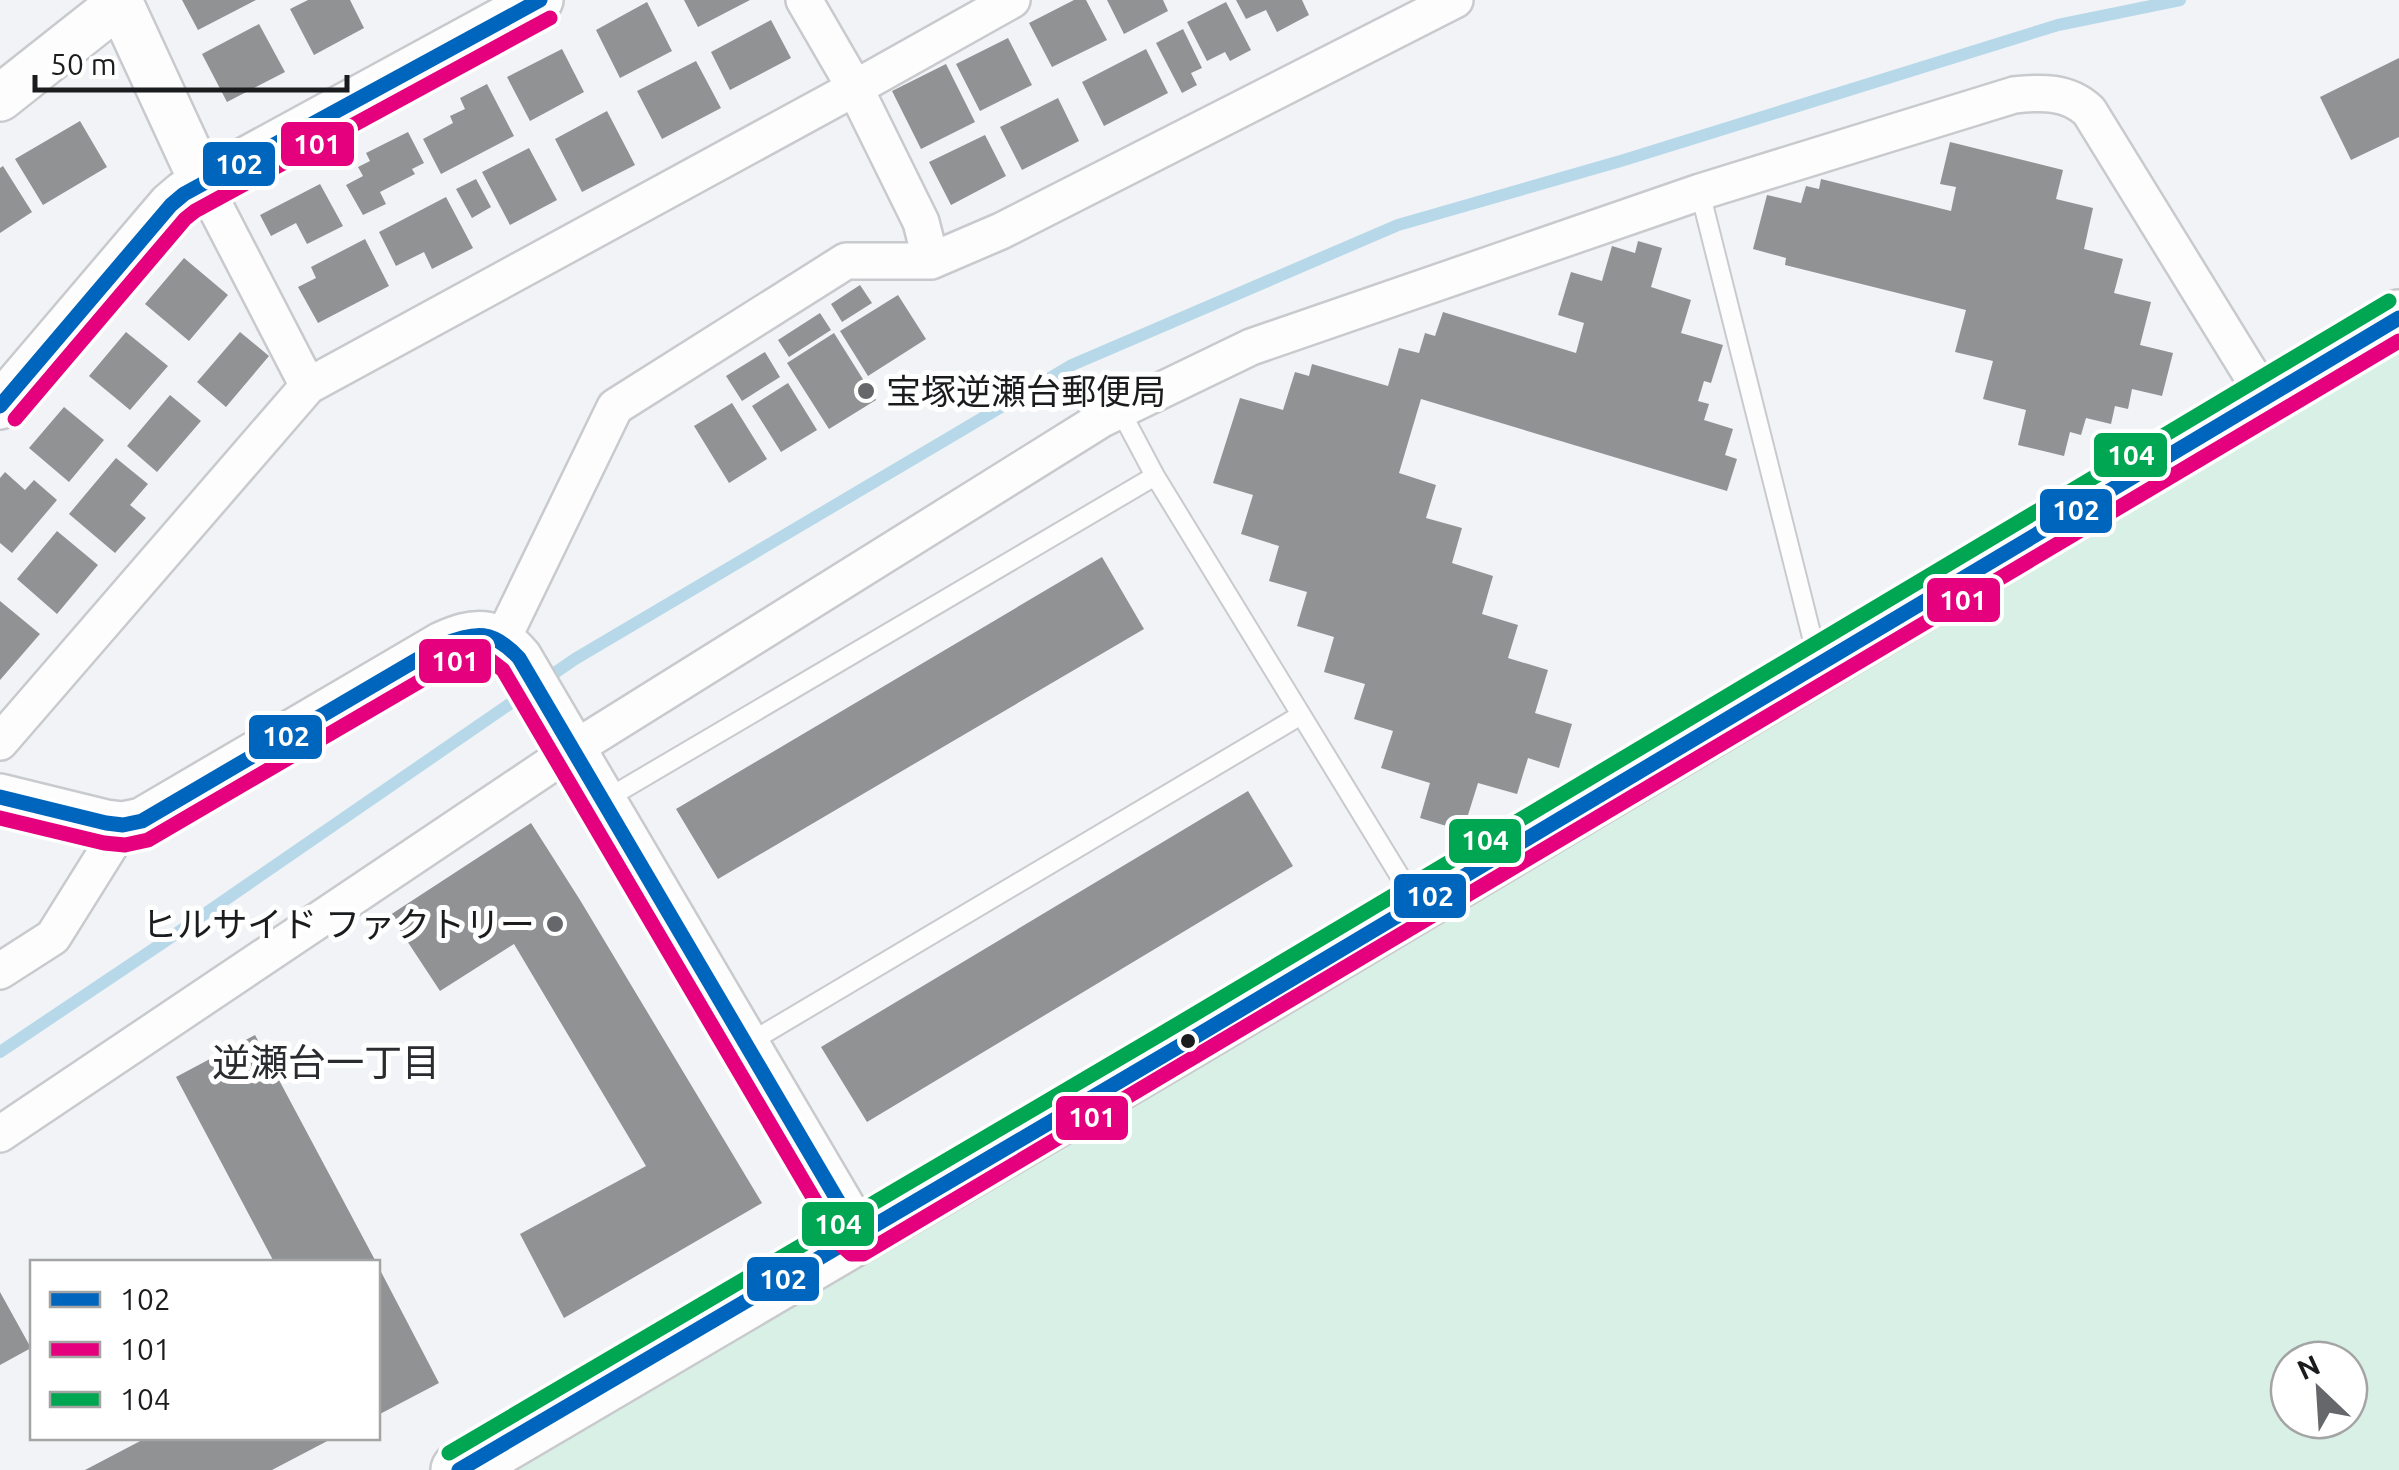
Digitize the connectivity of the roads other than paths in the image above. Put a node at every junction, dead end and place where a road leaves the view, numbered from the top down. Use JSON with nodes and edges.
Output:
{"nodes":[{"id":1,"x":540,"y":0,"type":"edge"},
{"id":2,"x":804,"y":0,"type":"edge"},
{"id":3,"x":1012,"y":0,"type":"edge"},
{"id":4,"x":1455,"y":0,"type":"edge"},
{"id":5,"x":121,"y":1,"type":"edge"},
{"id":6,"x":856,"y":88,"type":"junction"},
{"id":7,"x":0,"y":98,"type":"edge"},
{"id":8,"x":202,"y":183,"type":"junction"},
{"id":9,"x":1700,"y":192,"type":"junction"},
{"id":10,"x":931,"y":262,"type":"junction"},
{"id":11,"x":2399,"y":318,"type":"edge"},
{"id":12,"x":308,"y":386,"type":"junction"},
{"id":13,"x":2265,"y":397,"type":"junction"},
{"id":14,"x":0,"y":406,"type":"edge"},
{"id":15,"x":1120,"y":410,"type":"junction"},
{"id":16,"x":1156,"y":476,"type":"junction"},
{"id":17,"x":510,"y":649,"type":"junction"},
{"id":18,"x":1819,"y":664,"type":"junction"},
{"id":19,"x":1301,"y":714,"type":"junction"},
{"id":20,"x":0,"y":742,"type":"edge"},
{"id":21,"x":571,"y":747,"type":"junction"},
{"id":22,"x":0,"y":797,"type":"edge"},
{"id":23,"x":603,"y":801,"type":"junction"},
{"id":24,"x":123,"y":824,"type":"junction"},
{"id":25,"x":1417,"y":904,"type":"junction"},
{"id":26,"x":0,"y":970,"type":"edge"},
{"id":27,"x":746,"y":1044,"type":"junction"},
{"id":28,"x":0,"y":1134,"type":"edge"},
{"id":29,"x":858,"y":1235,"type":"junction"},
{"id":30,"x":459,"y":1470,"type":"edge"}],
"edges":[{"from":1,"to":8,"type":"street"},
{"from":2,"to":6,"type":"street"},
{"from":3,"to":6,"type":"street"},
{"from":4,"to":10,"type":"street"},
{"from":5,"to":7,"type":"street"},
{"from":5,"to":8,"type":"street"},
{"from":6,"to":10,"type":"street"},
{"from":6,"to":12,"type":"street"},
{"from":8,"to":12,"type":"street"},
{"from":8,"to":14,"type":"street"},
{"from":9,"to":13,"type":"street"},
{"from":9,"to":15,"type":"street"},
{"from":9,"to":18,"type":"lane"},
{"from":10,"to":17,"type":"street"},
{"from":11,"to":13,"type":"main road"},
{"from":12,"to":20,"type":"street"},
{"from":13,"to":18,"type":"main road"},
{"from":15,"to":16,"type":"lane"},
{"from":15,"to":21,"type":"street"},
{"from":16,"to":19,"type":"lane"},
{"from":16,"to":23,"type":"lane"},
{"from":17,"to":21,"type":"street"},
{"from":17,"to":24,"type":"street"},
{"from":18,"to":25,"type":"main road"},
{"from":19,"to":25,"type":"lane"},
{"from":19,"to":27,"type":"lane"},
{"from":21,"to":23,"type":"street"},
{"from":21,"to":28,"type":"street"},
{"from":22,"to":24,"type":"street"},
{"from":23,"to":27,"type":"street"},
{"from":24,"to":26,"type":"street"},
{"from":25,"to":29,"type":"main road"},
{"from":27,"to":29,"type":"street"},
{"from":29,"to":30,"type":"main road"}]}
